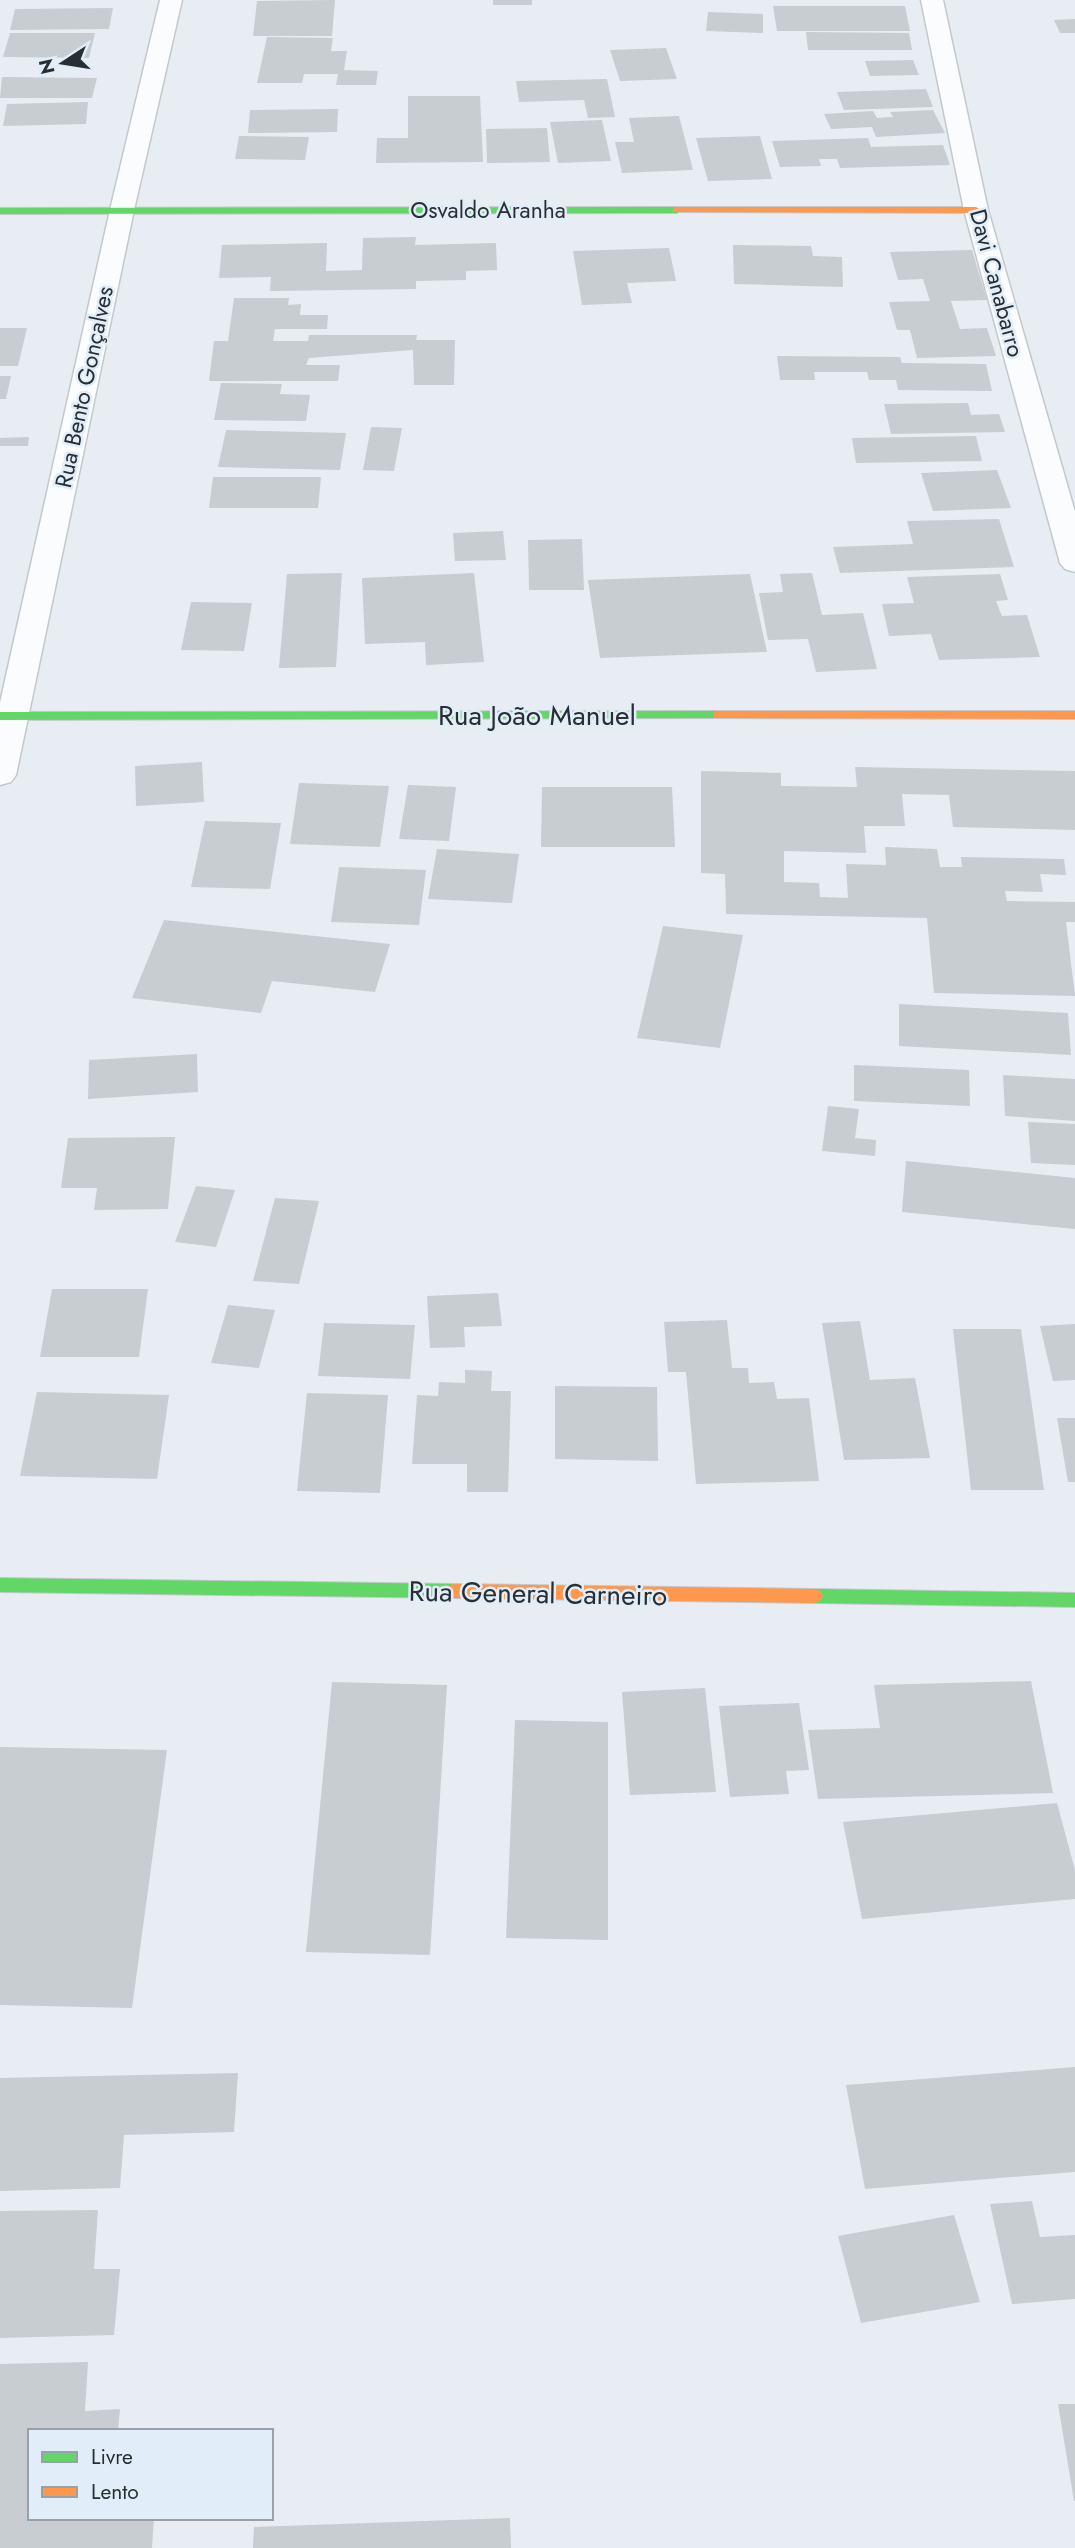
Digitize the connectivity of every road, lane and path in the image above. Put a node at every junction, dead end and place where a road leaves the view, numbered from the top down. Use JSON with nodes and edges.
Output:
{"nodes":[{"id":1,"x":172,"y":0,"type":"edge"},
{"id":2,"x":932,"y":0,"type":"edge"},
{"id":3,"x":976,"y":210,"type":"junction"},
{"id":4,"x":0,"y":211,"type":"edge"},
{"id":5,"x":122,"y":211,"type":"junction"},
{"id":6,"x":1075,"y":563,"type":"edge"},
{"id":7,"x":1075,"y":715,"type":"edge"},
{"id":8,"x":7,"y":716,"type":"edge"},
{"id":9,"x":0,"y":775,"type":"edge"},
{"id":10,"x":0,"y":1586,"type":"edge"},
{"id":11,"x":1075,"y":1600,"type":"edge"}],
"edges":[{"from":1,"to":5,"type":"street","name":"Rua Bento Gonçalves"},
{"from":2,"to":3,"type":"street","name":"Davi Canabarro"},
{"from":3,"to":5,"type":"street","name":"Osvaldo Aranha"},
{"from":3,"to":6,"type":"street","name":"Davi Canabarro"},
{"from":4,"to":5,"type":"street","name":"Osvaldo Aranha"},
{"from":5,"to":8,"type":"street","name":"Rua Bento Gonçalves"},
{"from":7,"to":8,"type":"street","name":"Rua João Manuel"},
{"from":8,"to":9,"type":"street","name":"Rua Bento Gonçalves"},
{"from":10,"to":11,"type":"street","name":"Rua General Carneiro"}]}
